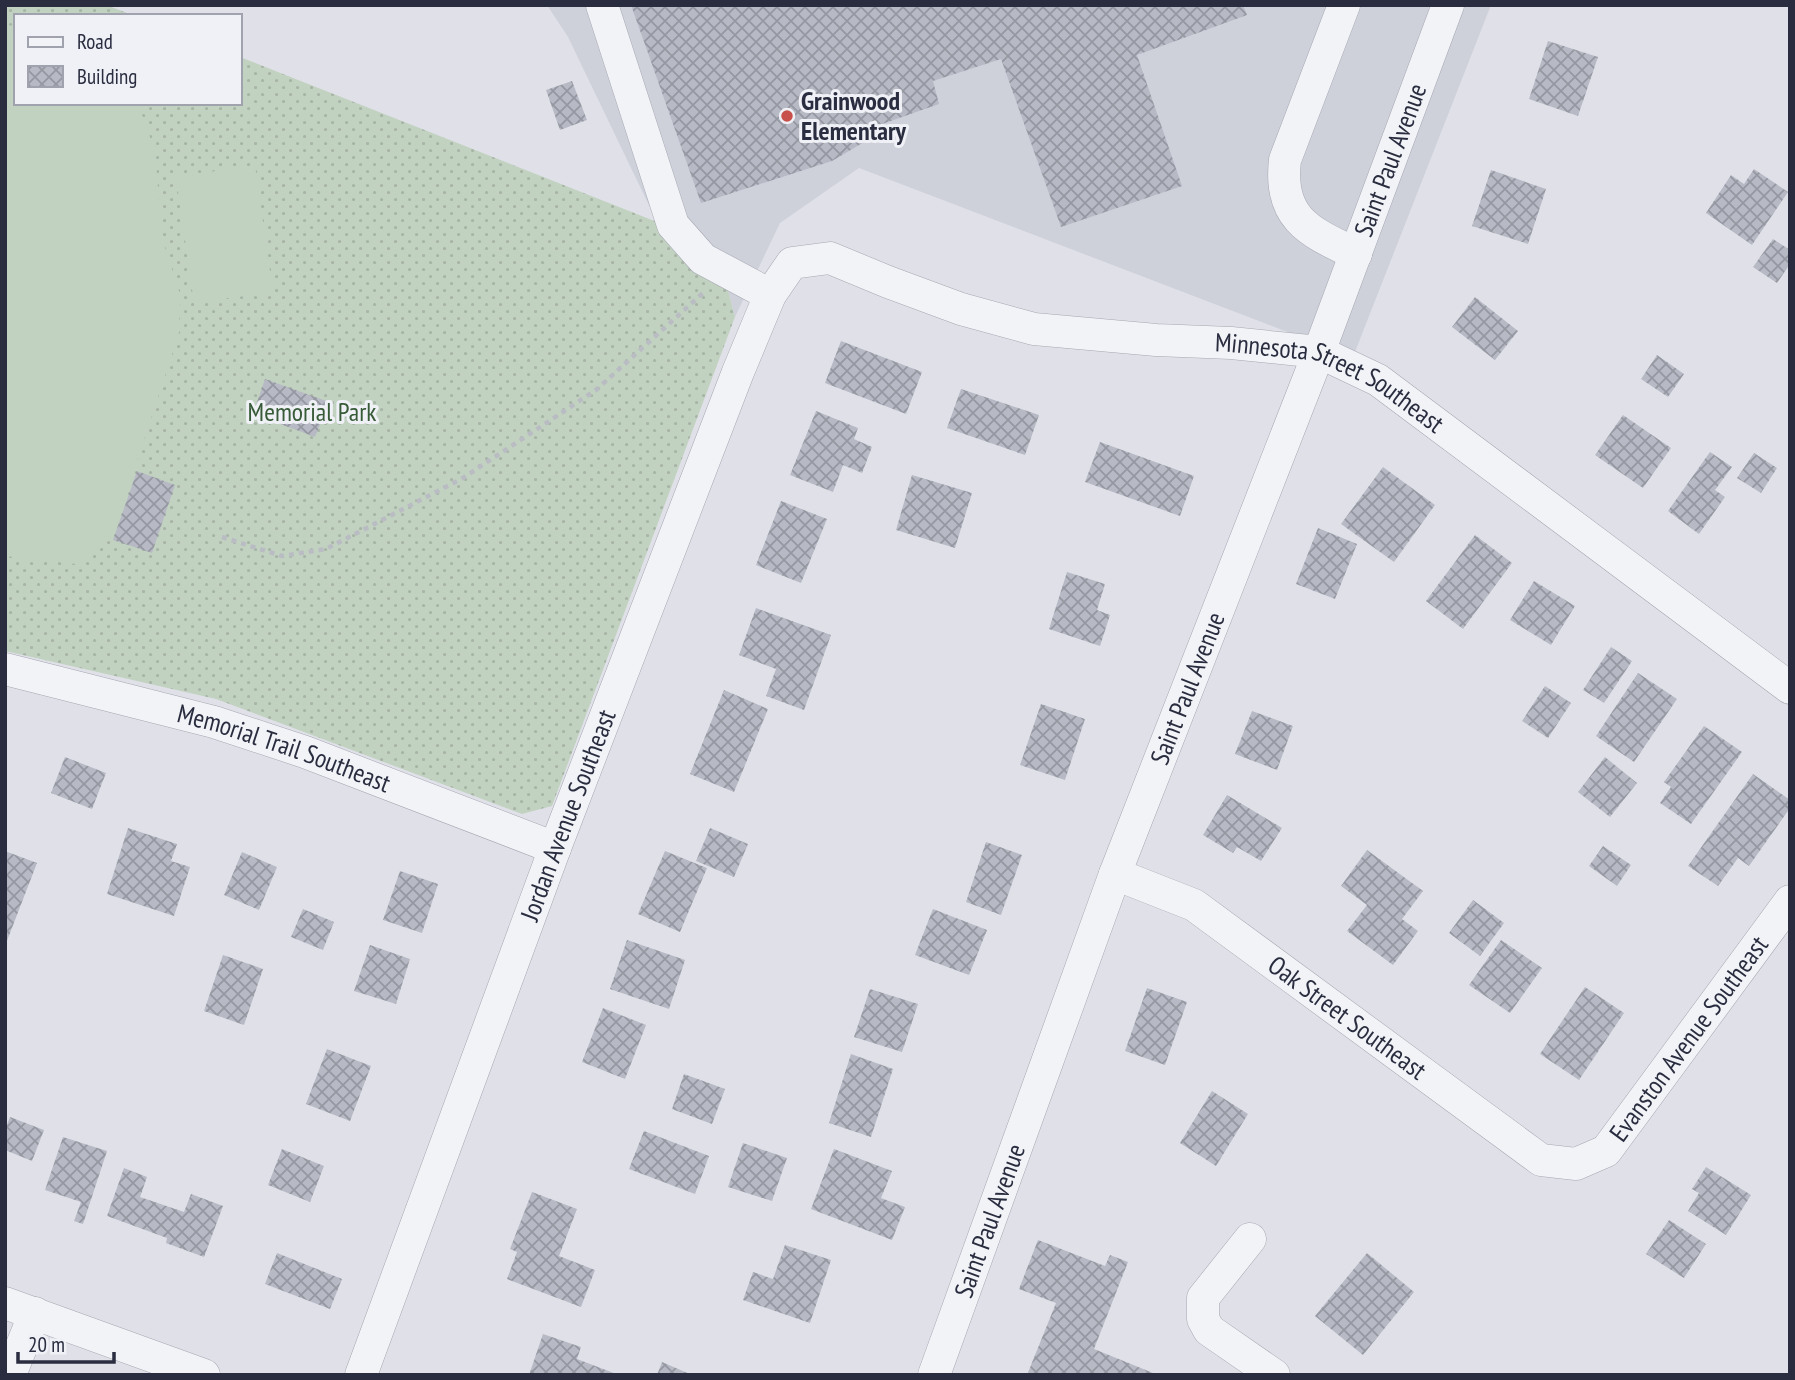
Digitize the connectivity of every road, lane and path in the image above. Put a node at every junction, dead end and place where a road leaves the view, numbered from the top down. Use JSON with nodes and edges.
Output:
{"nodes":[{"id":1,"x":602,"y":5,"type":"edge"},
{"id":2,"x":1344,"y":5,"type":"edge"},
{"id":3,"x":1448,"y":5,"type":"edge"},
{"id":4,"x":1356,"y":254,"type":"junction"},
{"id":5,"x":792,"y":263,"type":"joint"},
{"id":6,"x":716,"y":295,"type":"dead end"},
{"id":7,"x":770,"y":295,"type":"junction"},
{"id":8,"x":1319,"y":352,"type":"junction"},
{"id":9,"x":222,"y":537,"type":"dead end"},
{"id":10,"x":5,"y":669,"type":"edge"},
{"id":11,"x":1790,"y":688,"type":"edge"},
{"id":12,"x":555,"y":848,"type":"junction"},
{"id":13,"x":1115,"y":874,"type":"junction"},
{"id":14,"x":1790,"y":901,"type":"edge"},
{"id":15,"x":1576,"y":1164,"type":"joint"},
{"id":16,"x":1250,"y":1240,"type":"dead end"},
{"id":17,"x":5,"y":1303,"type":"edge"},
{"id":18,"x":35,"y":1313,"type":"junction"},
{"id":19,"x":10,"y":1375,"type":"edge"},
{"id":20,"x":204,"y":1375,"type":"edge"},
{"id":21,"x":360,"y":1375,"type":"edge"},
{"id":22,"x":934,"y":1375,"type":"edge"},
{"id":23,"x":1274,"y":1375,"type":"edge"}],
"edges":[{"from":1,"to":7,"type":"street"},
{"from":2,"to":4,"type":"street"},
{"from":3,"to":4,"type":"street","name":"Saint Paul Avenue"},
{"from":4,"to":8,"type":"street","name":"Saint Paul Avenue"},
{"from":5,"to":7,"type":"street","name":"Jordan Avenue Southeast"},
{"from":5,"to":8,"type":"street","name":"Minnesota Street Southeast"},
{"from":6,"to":9,"type":"path"},
{"from":7,"to":12,"type":"street","name":"Jordan Avenue Southeast"},
{"from":8,"to":11,"type":"street","name":"Minnesota Street Southeast"},
{"from":8,"to":13,"type":"street","name":"Saint Paul Avenue"},
{"from":10,"to":12,"type":"street","name":"Memorial Trail Southeast"},
{"from":12,"to":21,"type":"street","name":"Jordan Avenue Southeast"},
{"from":13,"to":15,"type":"street","name":"Oak Street Southeast"},
{"from":13,"to":22,"type":"street","name":"Saint Paul Avenue"},
{"from":14,"to":15,"type":"street","name":"Evanston Avenue Southeast"},
{"from":16,"to":23,"type":"street"},
{"from":17,"to":18,"type":"street"},
{"from":18,"to":19,"type":"street"},
{"from":18,"to":20,"type":"street"}]}
